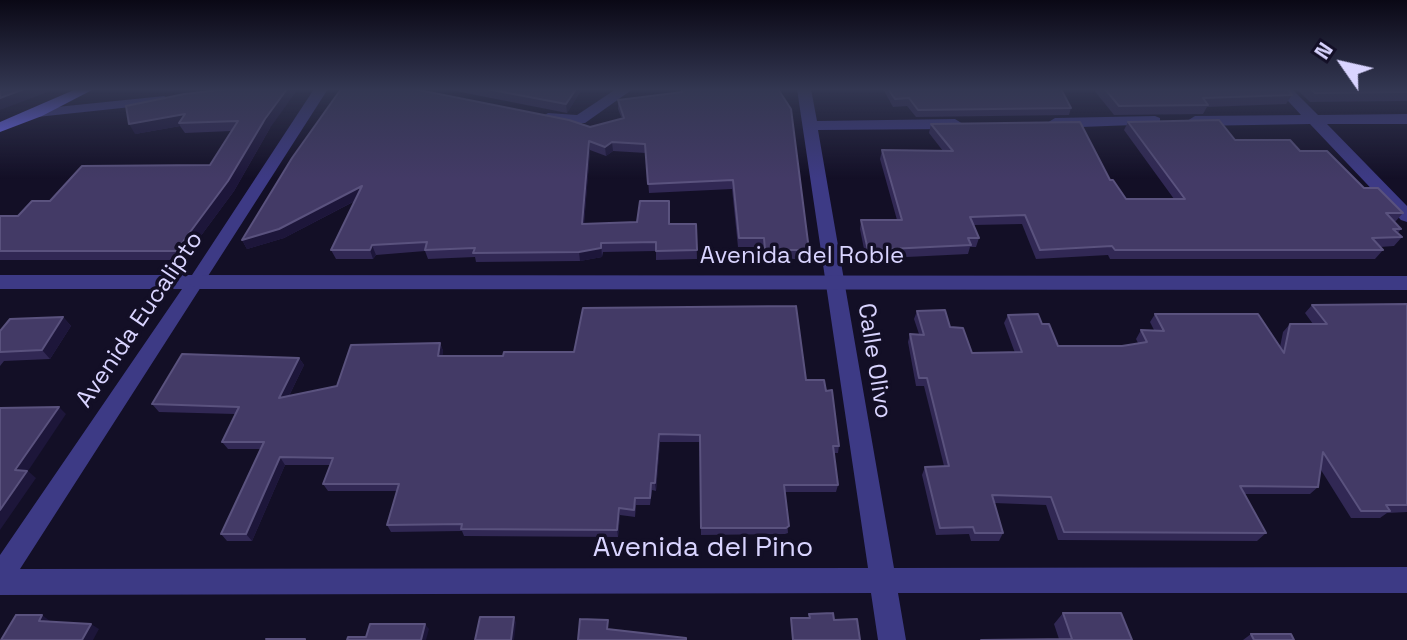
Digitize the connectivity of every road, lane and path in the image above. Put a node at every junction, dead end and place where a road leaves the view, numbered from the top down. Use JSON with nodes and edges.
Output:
{"nodes":[{"id":1,"x":21,"y":119,"type":"edge"},
{"id":2,"x":302,"y":119,"type":"edge"},
{"id":3,"x":557,"y":119,"type":"edge"},
{"id":4,"x":582,"y":119,"type":"edge"},
{"id":5,"x":810,"y":119,"type":"edge"},
{"id":6,"x":1313,"y":119,"type":"junction"},
{"id":7,"x":1407,"y":119,"type":"edge"},
{"id":8,"x":1046,"y":123,"type":"edge"},
{"id":9,"x":968,"y":124,"type":"edge"},
{"id":10,"x":811,"y":126,"type":"junction"},
{"id":11,"x":0,"y":127,"type":"edge"},
{"id":12,"x":1407,"y":216,"type":"edge"},
{"id":13,"x":0,"y":282,"type":"edge"},
{"id":14,"x":197,"y":282,"type":"junction"},
{"id":15,"x":835,"y":282,"type":"junction"},
{"id":16,"x":1407,"y":283,"type":"edge"},
{"id":17,"x":0,"y":579,"type":"edge"},
{"id":18,"x":882,"y":580,"type":"junction"},
{"id":19,"x":1407,"y":580,"type":"edge"},
{"id":20,"x":892,"y":640,"type":"edge"}],
"edges":[{"from":1,"to":11,"type":"main road"},
{"from":2,"to":14,"type":"street","name":"Avenida Eucalipto"},
{"from":3,"to":4,"type":"street"},
{"from":5,"to":10,"type":"street","name":"Calle Olivo"},
{"from":6,"to":7,"type":"street"},
{"from":6,"to":8,"type":"street"},
{"from":6,"to":12,"type":"street"},
{"from":9,"to":10,"type":"street"},
{"from":10,"to":15,"type":"street","name":"Calle Olivo"},
{"from":13,"to":14,"type":"street","name":"Avenida del Roble"},
{"from":14,"to":15,"type":"street","name":"Avenida del Roble"},
{"from":14,"to":17,"type":"street","name":"Avenida Eucalipto"},
{"from":15,"to":16,"type":"street","name":"Avenida del Roble"},
{"from":15,"to":18,"type":"street","name":"Calle Olivo"},
{"from":17,"to":18,"type":"street","name":"Avenida del Pino"},
{"from":18,"to":19,"type":"street","name":"Avenida del Pino"},
{"from":18,"to":20,"type":"street","name":"Calle Olivo"}]}
